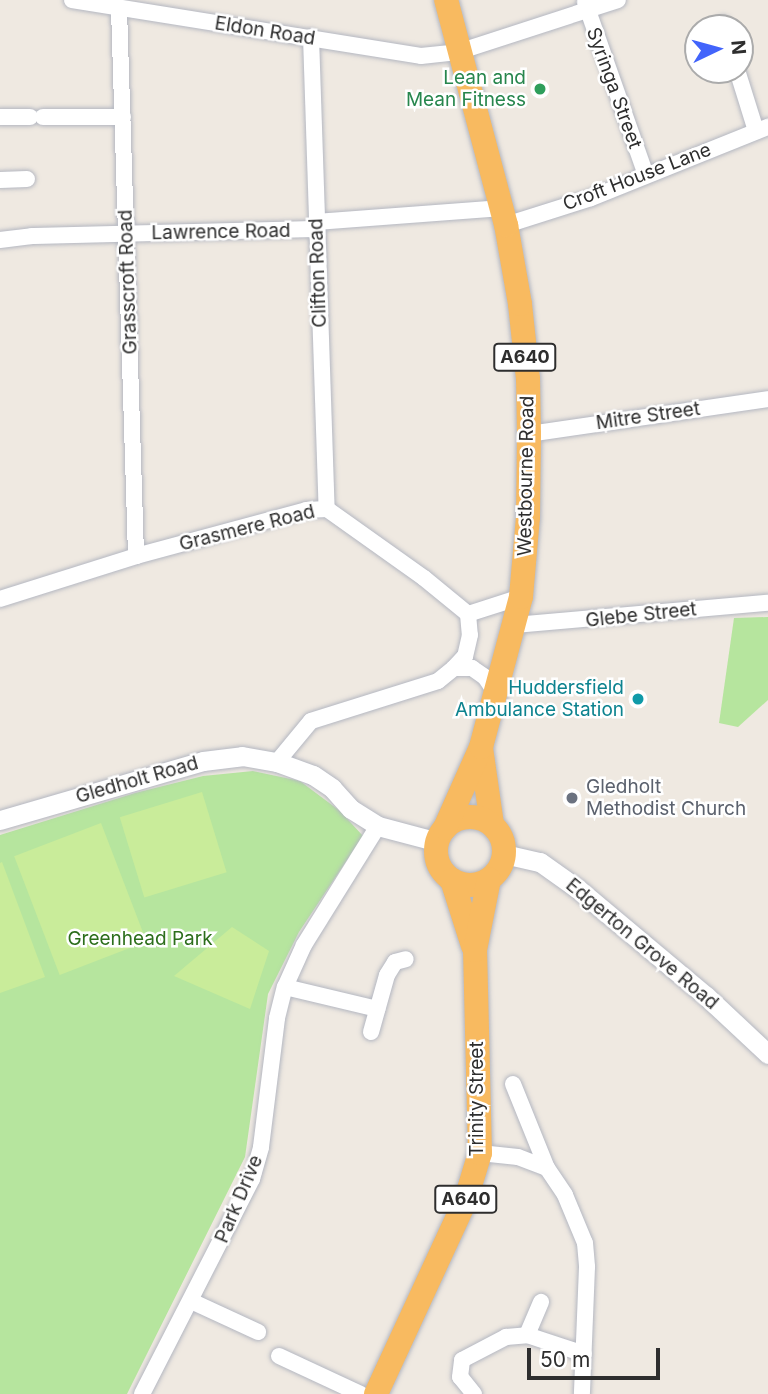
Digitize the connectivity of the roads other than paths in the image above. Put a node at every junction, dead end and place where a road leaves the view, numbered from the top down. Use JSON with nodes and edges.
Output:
{"nodes":[{"id":1,"x":72,"y":0,"type":"edge"},
{"id":2,"x":446,"y":0,"type":"edge"},
{"id":3,"x":618,"y":0,"type":"edge"},
{"id":4,"x":585,"y":5,"type":"edge"},
{"id":5,"x":119,"y":8,"type":"junction"},
{"id":6,"x":311,"y":37,"type":"junction"},
{"id":7,"x":458,"y":52,"type":"junction"},
{"id":8,"x":743,"y":84,"type":"edge"},
{"id":9,"x":0,"y":117,"type":"edge"},
{"id":10,"x":122,"y":117,"type":"junction"},
{"id":11,"x":762,"y":129,"type":"edge"},
{"id":12,"x":646,"y":174,"type":"junction"},
{"id":13,"x":27,"y":179,"type":"dead end"},
{"id":14,"x":0,"y":180,"type":"edge"},
{"id":15,"x":504,"y":217,"type":"junction"},
{"id":16,"x":316,"y":226,"type":"junction"},
{"id":17,"x":127,"y":234,"type":"junction"},
{"id":18,"x":0,"y":240,"type":"edge"},
{"id":19,"x":768,"y":398,"type":"edge"},
{"id":20,"x":529,"y":434,"type":"junction"},
{"id":21,"x":327,"y":509,"type":"junction"},
{"id":22,"x":136,"y":556,"type":"junction"},
{"id":23,"x":521,"y":597,"type":"junction"},
{"id":24,"x":0,"y":599,"type":"edge"},
{"id":25,"x":768,"y":603,"type":"edge"},
{"id":26,"x":468,"y":614,"type":"junction"},
{"id":27,"x":514,"y":625,"type":"junction"},
{"id":28,"x":454,"y":668,"type":"junction"},
{"id":29,"x":495,"y":692,"type":"junction"},
{"id":30,"x":481,"y":747,"type":"junction"},
{"id":31,"x":277,"y":762,"type":"junction"},
{"id":32,"x":0,"y":820,"type":"edge"},
{"id":33,"x":492,"y":824,"type":"junction"},
{"id":34,"x":378,"y":826,"type":"junction"},
{"id":35,"x":441,"y":835,"type":"junction"},
{"id":36,"x":504,"y":854,"type":"junction"},
{"id":37,"x":489,"y":879,"type":"junction"},
{"id":38,"x":452,"y":880,"type":"junction"},
{"id":39,"x":475,"y":950,"type":"junction"},
{"id":40,"x":406,"y":959,"type":"dead end"},
{"id":41,"x":285,"y":987,"type":"junction"},
{"id":42,"x":377,"y":1009,"type":"junction"},
{"id":43,"x":371,"y":1032,"type":"dead end"},
{"id":44,"x":766,"y":1049,"type":"edge"},
{"id":45,"x":513,"y":1084,"type":"dead end"},
{"id":46,"x":481,"y":1153,"type":"junction"},
{"id":47,"x":547,"y":1168,"type":"junction"},
{"id":48,"x":191,"y":1301,"type":"junction"},
{"id":49,"x":541,"y":1302,"type":"dead end"},
{"id":50,"x":258,"y":1332,"type":"dead end"},
{"id":51,"x":527,"y":1335,"type":"junction"},
{"id":52,"x":584,"y":1354,"type":"junction"},
{"id":53,"x":279,"y":1356,"type":"dead end"},
{"id":54,"x":142,"y":1394,"type":"edge"},
{"id":55,"x":361,"y":1394,"type":"edge"},
{"id":56,"x":376,"y":1394,"type":"edge"},
{"id":57,"x":474,"y":1394,"type":"edge"},
{"id":58,"x":582,"y":1394,"type":"edge"}],
"edges":[{"from":1,"to":5,"type":"street","name":"Eldon Road"},
{"from":2,"to":7,"type":"highway","name":"Westbourne Road","number":"A640"},
{"from":3,"to":4,"type":"street","name":"Eldon Road"},
{"from":4,"to":7,"type":"street","name":"Eldon Road"},
{"from":4,"to":12,"type":"street","name":"Syringa Street"},
{"from":5,"to":6,"type":"street","name":"Eldon Road"},
{"from":5,"to":10,"type":"street","name":"Grasscroft Road"},
{"from":6,"to":7,"type":"street","name":"Eldon Road"},
{"from":6,"to":16,"type":"street","name":"Clifton Road"},
{"from":7,"to":15,"type":"highway","name":"Westbourne Road","number":"A640"},
{"from":8,"to":11,"type":"street"},
{"from":9,"to":10,"type":"street"},
{"from":10,"to":17,"type":"street","name":"Grasscroft Road"},
{"from":11,"to":12,"type":"street","name":"Croft House Lane"},
{"from":12,"to":15,"type":"street","name":"Croft House Lane"},
{"from":13,"to":14,"type":"street"},
{"from":15,"to":16,"type":"street","name":"Lawrence Road"},
{"from":15,"to":20,"type":"highway","name":"Westbourne Road","number":"A640"},
{"from":16,"to":17,"type":"street","name":"Lawrence Road"},
{"from":16,"to":21,"type":"street","name":"Clifton Road"},
{"from":17,"to":18,"type":"street","name":"Lawrence Road"},
{"from":17,"to":22,"type":"street","name":"Grasscroft Road"},
{"from":19,"to":20,"type":"street","name":"Mitre Street"},
{"from":20,"to":23,"type":"highway","name":"Westbourne Road","number":"A640"},
{"from":21,"to":22,"type":"street","name":"Grasmere Road"},
{"from":21,"to":26,"type":"street","name":"Grasmere Road"},
{"from":22,"to":24,"type":"street","name":"Grasmere Road"},
{"from":23,"to":26,"type":"street"},
{"from":23,"to":27,"type":"highway","name":"Westbourne Road","number":"A640"},
{"from":25,"to":27,"type":"street","name":"Glebe Street"},
{"from":26,"to":28,"type":"street"},
{"from":27,"to":29,"type":"highway","name":"Westbourne Road","number":"A640"},
{"from":28,"to":29,"type":"street"},
{"from":28,"to":31,"type":"street"},
{"from":29,"to":30,"type":"highway","name":"Westbourne Road","number":"A640"},
{"from":30,"to":33,"type":"highway","name":"Westbourne Road","number":"A640"},
{"from":30,"to":35,"type":"highway","name":"Westbourne Road","number":"A640"},
{"from":31,"to":32,"type":"street","name":"Gledholt Road"},
{"from":31,"to":34,"type":"street","name":"Gledholt Road"},
{"from":33,"to":35,"type":"highway"},
{"from":33,"to":36,"type":"highway","number":"A640"},
{"from":34,"to":35,"type":"street","name":"Gledholt Road"},
{"from":34,"to":41,"type":"street","name":"Park Drive"},
{"from":35,"to":38,"type":"highway","number":"A640"},
{"from":36,"to":37,"type":"highway","number":"A640"},
{"from":36,"to":44,"type":"street","name":"Edgerton Grove Road"},
{"from":37,"to":38,"type":"highway"},
{"from":37,"to":39,"type":"highway","name":"Trinity Street","number":"A640"},
{"from":38,"to":39,"type":"highway","name":"Trinity Street","number":"A640"},
{"from":39,"to":46,"type":"highway","name":"Trinity Street","number":"A640"},
{"from":40,"to":42,"type":"street"},
{"from":41,"to":42,"type":"street"},
{"from":41,"to":48,"type":"street","name":"Park Drive"},
{"from":42,"to":43,"type":"street"},
{"from":45,"to":47,"type":"street"},
{"from":46,"to":47,"type":"street"},
{"from":46,"to":56,"type":"highway","name":"Trinity Street","number":"A640"},
{"from":47,"to":52,"type":"street"},
{"from":48,"to":50,"type":"street"},
{"from":48,"to":54,"type":"street","name":"Park Drive"},
{"from":49,"to":51,"type":"street"},
{"from":51,"to":52,"type":"street"},
{"from":51,"to":57,"type":"street"},
{"from":52,"to":58,"type":"street"},
{"from":53,"to":55,"type":"street"}]}
